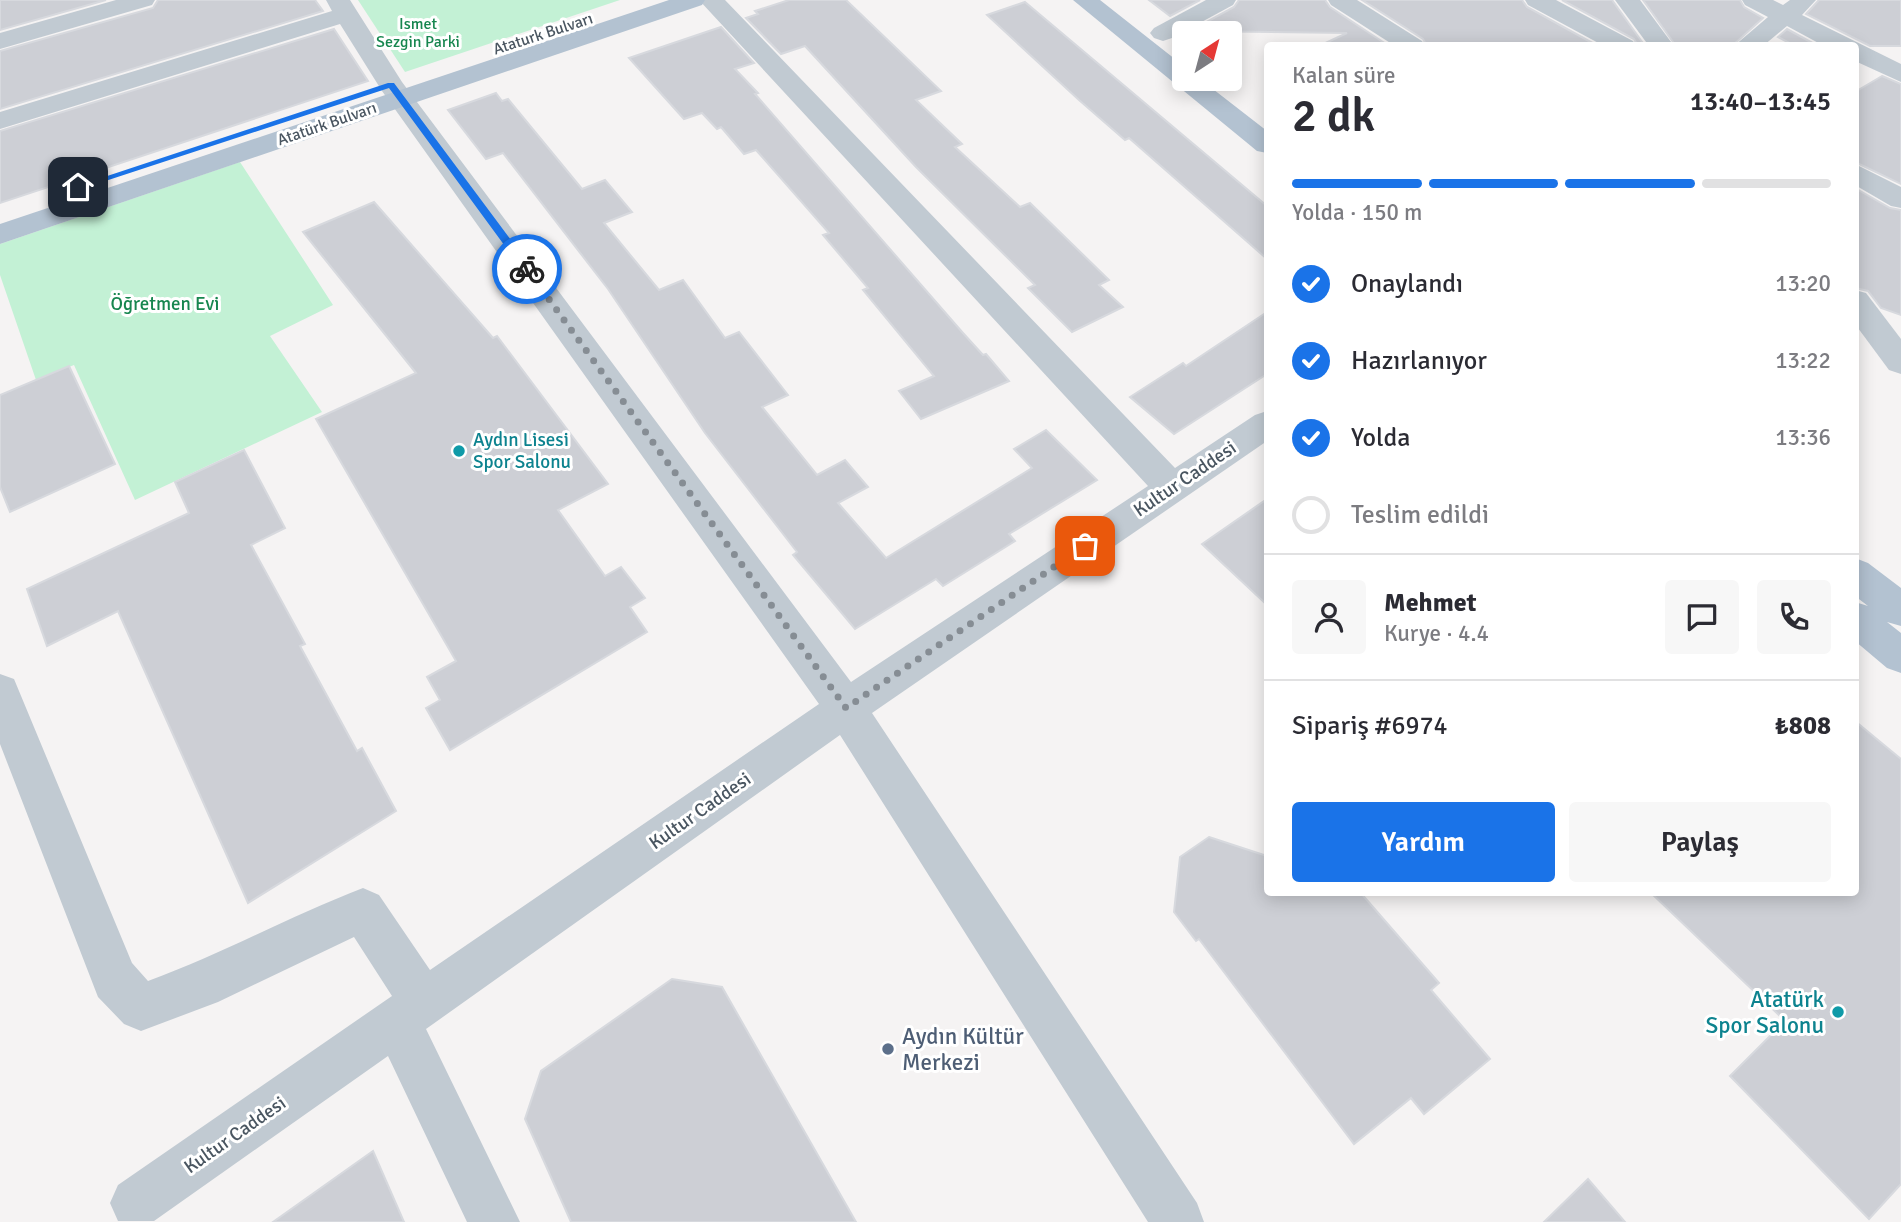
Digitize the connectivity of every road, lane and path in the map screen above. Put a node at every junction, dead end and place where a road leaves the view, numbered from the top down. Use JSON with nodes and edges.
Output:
{"nodes":[{"id":1,"x":143,"y":0,"type":"edge"},
{"id":2,"x":646,"y":0,"type":"edge"},
{"id":3,"x":693,"y":0,"type":"edge"},
{"id":4,"x":711,"y":0,"type":"edge"},
{"id":5,"x":1085,"y":0,"type":"edge"},
{"id":6,"x":1120,"y":0,"type":"edge"},
{"id":7,"x":1224,"y":0,"type":"edge"},
{"id":8,"x":1340,"y":0,"type":"edge"},
{"id":9,"x":1537,"y":0,"type":"edge"},
{"id":10,"x":1627,"y":0,"type":"edge"},
{"id":11,"x":1754,"y":0,"type":"edge"},
{"id":12,"x":343,"y":7,"type":"edge"},
{"id":13,"x":1796,"y":8,"type":"edge"},
{"id":14,"x":1163,"y":33,"type":"junction"},
{"id":15,"x":1172,"y":40,"type":"edge"},
{"id":16,"x":0,"y":41,"type":"edge"},
{"id":17,"x":1407,"y":42,"type":"edge"},
{"id":18,"x":1616,"y":42,"type":"edge"},
{"id":19,"x":1659,"y":42,"type":"edge"},
{"id":20,"x":1751,"y":42,"type":"edge"},
{"id":21,"x":1840,"y":42,"type":"edge"},
{"id":22,"x":1859,"y":53,"type":"edge"},
{"id":23,"x":1901,"y":74,"type":"edge"},
{"id":24,"x":397,"y":91,"type":"junction"},
{"id":25,"x":1237,"y":91,"type":"edge"},
{"id":26,"x":1264,"y":112,"type":"edge"},
{"id":27,"x":0,"y":121,"type":"edge"},
{"id":28,"x":1264,"y":143,"type":"edge"},
{"id":29,"x":1859,"y":175,"type":"edge"},
{"id":30,"x":1901,"y":200,"type":"edge"},
{"id":31,"x":0,"y":212,"type":"edge"},
{"id":32,"x":0,"y":234,"type":"edge"},
{"id":33,"x":1859,"y":306,"type":"edge"},
{"id":34,"x":1859,"y":330,"type":"edge"},
{"id":35,"x":1899,"y":355,"type":"edge"},
{"id":36,"x":1264,"y":426,"type":"edge"},
{"id":37,"x":1171,"y":487,"type":"junction"},
{"id":38,"x":1859,"y":577,"type":"edge"},
{"id":39,"x":1901,"y":610,"type":"edge"},
{"id":40,"x":1859,"y":621,"type":"edge"},
{"id":41,"x":1901,"y":656,"type":"edge"},
{"id":42,"x":0,"y":692,"type":"edge"},
{"id":43,"x":846,"y":708,"type":"junction"},
{"id":44,"x":411,"y":1013,"type":"junction"},
{"id":45,"x":136,"y":1203,"type":"dead end"},
{"id":46,"x":494,"y":1222,"type":"edge"},
{"id":47,"x":1178,"y":1222,"type":"edge"}],
"edges":[{"from":1,"to":16,"type":"street"},
{"from":2,"to":24,"type":"main road","name":"Ataturk Bulvarı"},
{"from":3,"to":24,"type":"main road","name":"Atatürk Bulvarı"},
{"from":4,"to":37,"type":"street"},
{"from":5,"to":28,"type":"main road"},
{"from":6,"to":14,"type":"main road"},
{"from":7,"to":14,"type":"street"},
{"from":8,"to":17,"type":"street"},
{"from":9,"to":18,"type":"street"},
{"from":10,"to":19,"type":"street"},
{"from":11,"to":13,"type":"street"},
{"from":12,"to":24,"type":"street"},
{"from":12,"to":27,"type":"street"},
{"from":13,"to":20,"type":"street"},
{"from":13,"to":21,"type":"street"},
{"from":14,"to":15,"type":"main road"},
{"from":22,"to":23,"type":"street"},
{"from":24,"to":31,"type":"main road","name":"Ataturk Bulvarı"},
{"from":24,"to":32,"type":"main road","name":"Atatürk Bulvarı"},
{"from":24,"to":43,"type":"street"},
{"from":25,"to":26,"type":"main road"},
{"from":29,"to":30,"type":"street"},
{"from":33,"to":35,"type":"street"},
{"from":34,"to":35,"type":"street"},
{"from":36,"to":37,"type":"street","name":"Kultur Caddesi"},
{"from":37,"to":43,"type":"street","name":"Kultur Caddesi"},
{"from":38,"to":39,"type":"main road"},
{"from":40,"to":41,"type":"main road"},
{"from":42,"to":44,"type":"street"},
{"from":43,"to":44,"type":"street","name":"Kultur Caddesi"},
{"from":43,"to":47,"type":"street"},
{"from":44,"to":45,"type":"street","name":"Kultur Caddesi"},
{"from":44,"to":46,"type":"street"}]}
